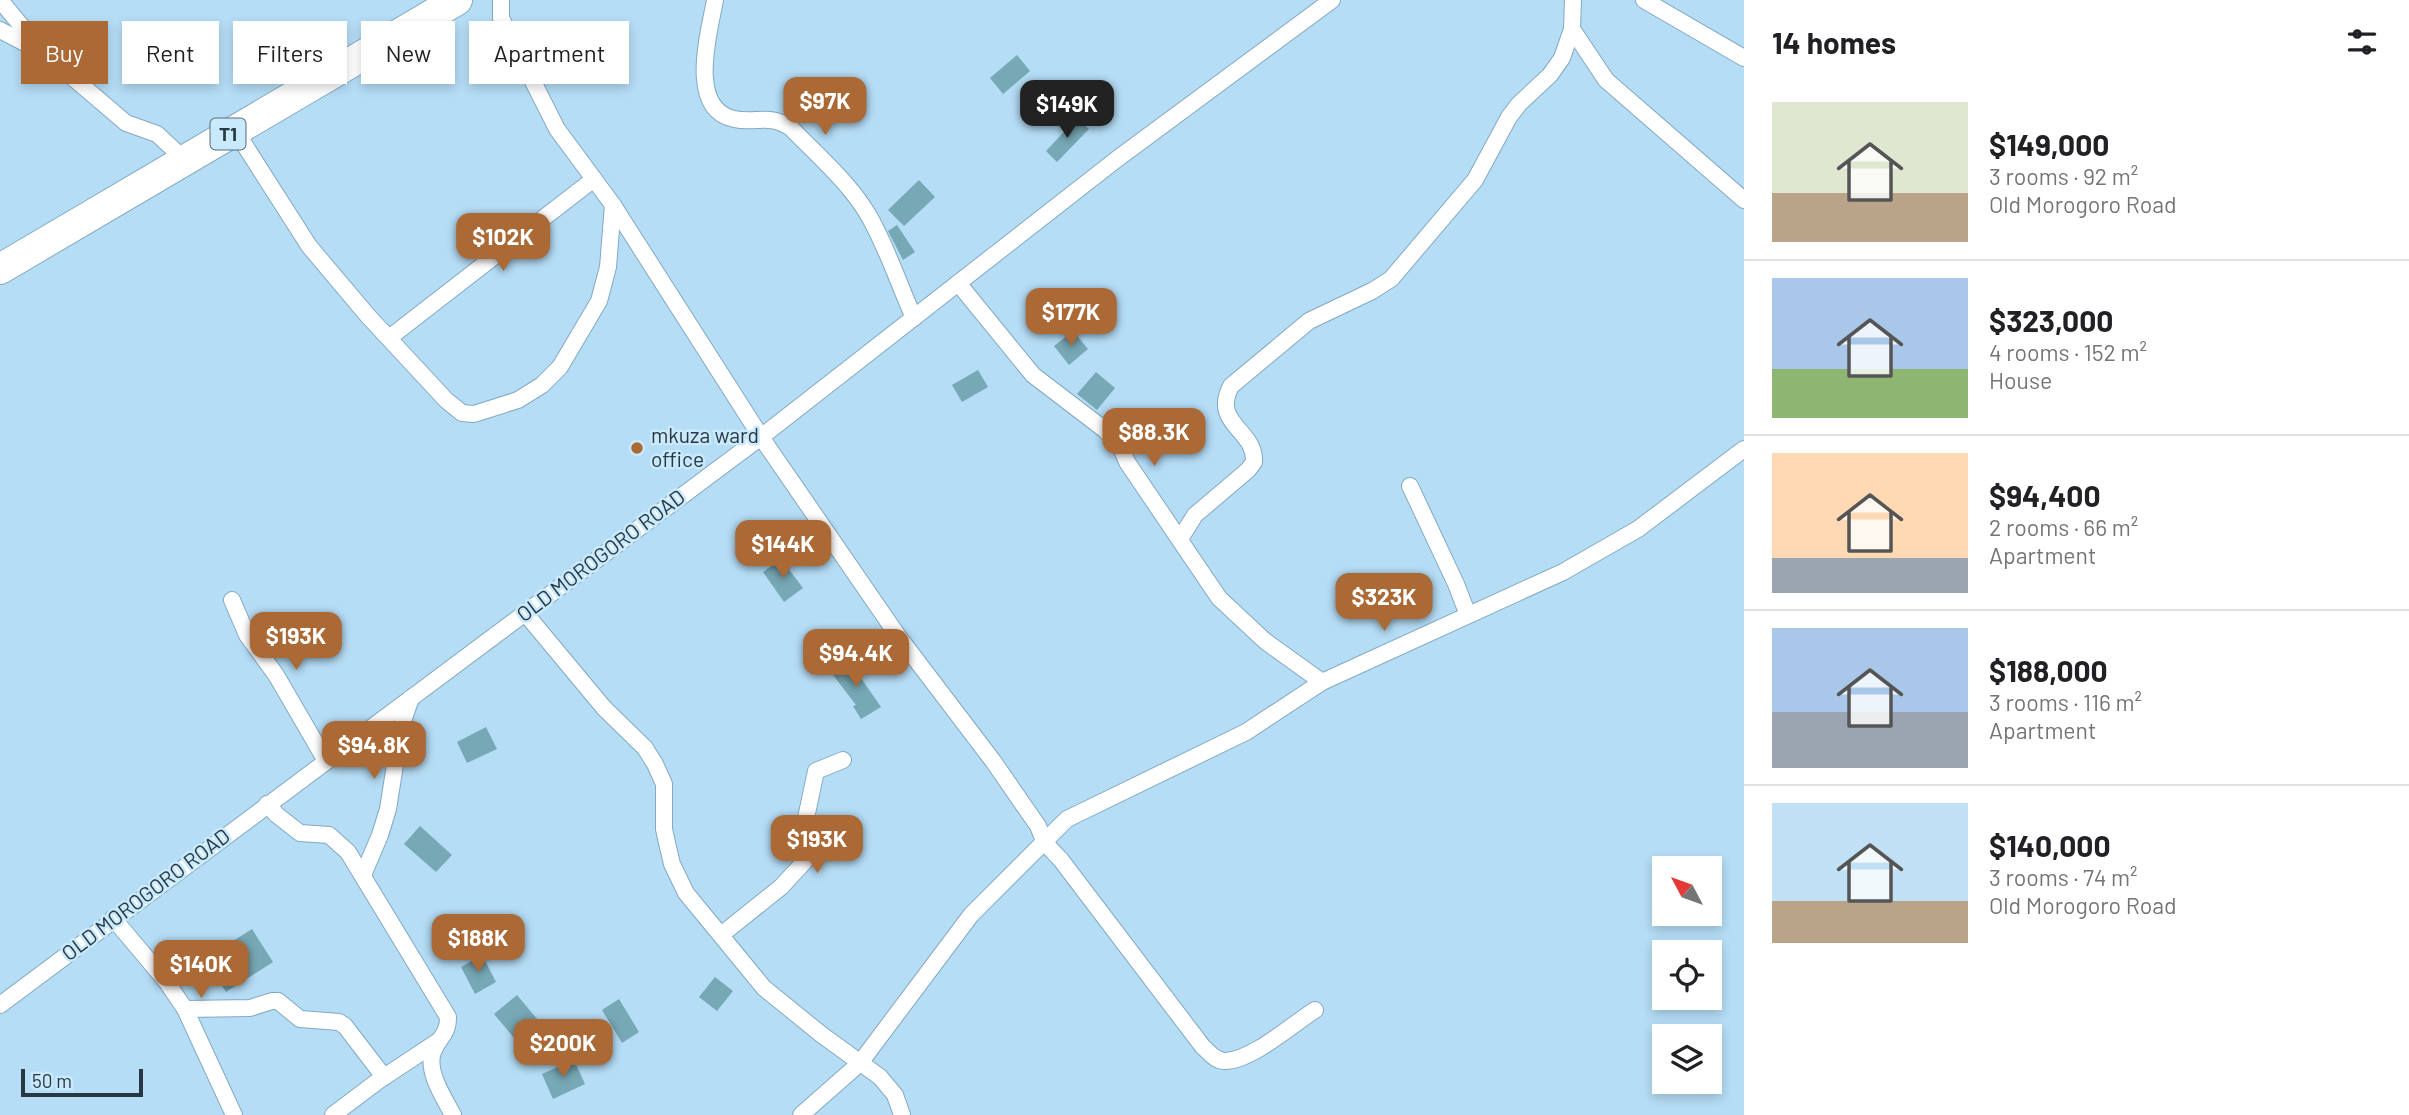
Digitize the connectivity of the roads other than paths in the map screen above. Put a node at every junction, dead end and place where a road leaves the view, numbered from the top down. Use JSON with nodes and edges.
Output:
{"nodes":[{"id":1,"x":1,"y":0,"type":"edge"},
{"id":2,"x":457,"y":0,"type":"edge"},
{"id":3,"x":501,"y":0,"type":"edge"},
{"id":4,"x":715,"y":0,"type":"edge"},
{"id":5,"x":1332,"y":0,"type":"edge"},
{"id":6,"x":1573,"y":0,"type":"edge"},
{"id":7,"x":1644,"y":0,"type":"edge"},
{"id":8,"x":21,"y":25,"type":"edge"},
{"id":9,"x":1572,"y":29,"type":"junction"},
{"id":10,"x":0,"y":30,"type":"edge"},
{"id":11,"x":21,"y":41,"type":"edge"},
{"id":12,"x":1744,"y":58,"type":"edge"},
{"id":13,"x":80,"y":84,"type":"edge"},
{"id":14,"x":235,"y":130,"type":"junction"},
{"id":15,"x":185,"y":160,"type":"junction"},
{"id":16,"x":594,"y":179,"type":"junction"},
{"id":17,"x":1744,"y":200,"type":"edge"},
{"id":18,"x":613,"y":205,"type":"junction"},
{"id":19,"x":0,"y":269,"type":"edge"},
{"id":20,"x":958,"y":283,"type":"junction"},
{"id":21,"x":914,"y":318,"type":"junction"},
{"id":22,"x":389,"y":338,"type":"junction"},
{"id":23,"x":761,"y":437,"type":"junction"},
{"id":24,"x":1744,"y":449,"type":"edge"},
{"id":25,"x":1410,"y":486,"type":"dead end"},
{"id":26,"x":1180,"y":539,"type":"junction"},
{"id":27,"x":232,"y":600,"type":"dead end"},
{"id":28,"x":525,"y":613,"type":"junction"},
{"id":29,"x":1468,"y":615,"type":"junction"},
{"id":30,"x":1322,"y":682,"type":"junction"},
{"id":31,"x":411,"y":698,"type":"junction"},
{"id":32,"x":843,"y":760,"type":"dead end"},
{"id":33,"x":326,"y":761,"type":"junction"},
{"id":34,"x":267,"y":804,"type":"junction"},
{"id":35,"x":1067,"y":820,"type":"junction"},
{"id":36,"x":1038,"y":827,"type":"junction"},
{"id":37,"x":1045,"y":843,"type":"junction"},
{"id":38,"x":363,"y":875,"type":"junction"},
{"id":39,"x":113,"y":918,"type":"junction"},
{"id":40,"x":721,"y":935,"type":"junction"},
{"id":41,"x":0,"y":1005,"type":"edge"},
{"id":42,"x":185,"y":1009,"type":"junction"},
{"id":43,"x":1315,"y":1010,"type":"dead end"},
{"id":44,"x":440,"y":1040,"type":"junction"},
{"id":45,"x":860,"y":1063,"type":"junction"},
{"id":46,"x":384,"y":1077,"type":"junction"},
{"id":47,"x":234,"y":1115,"type":"edge"},
{"id":48,"x":333,"y":1115,"type":"edge"},
{"id":49,"x":453,"y":1115,"type":"edge"},
{"id":50,"x":801,"y":1115,"type":"edge"},
{"id":51,"x":902,"y":1115,"type":"edge"}],
"edges":[{"from":1,"to":8,"type":"street"},
{"from":2,"to":14,"type":"highway","number":"T1"},
{"from":3,"to":16,"type":"street"},
{"from":4,"to":21,"type":"street"},
{"from":5,"to":20,"type":"street","name":"OLD MOROGORO ROAD"},
{"from":6,"to":9,"type":"street"},
{"from":7,"to":12,"type":"street"},
{"from":9,"to":17,"type":"street"},
{"from":9,"to":26,"type":"street"},
{"from":10,"to":11,"type":"street"},
{"from":13,"to":15,"type":"street"},
{"from":14,"to":15,"type":"highway","number":"T1"},
{"from":14,"to":22,"type":"street"},
{"from":15,"to":19,"type":"highway","number":"T1"},
{"from":16,"to":18,"type":"street"},
{"from":16,"to":22,"type":"street"},
{"from":18,"to":22,"type":"street"},
{"from":18,"to":23,"type":"street"},
{"from":20,"to":21,"type":"street","name":"OLD MOROGORO ROAD"},
{"from":20,"to":26,"type":"street"},
{"from":21,"to":23,"type":"street","name":"OLD MOROGORO ROAD"},
{"from":23,"to":28,"type":"street","name":"OLD MOROGORO ROAD"},
{"from":23,"to":36,"type":"street"},
{"from":24,"to":29,"type":"street"},
{"from":25,"to":29,"type":"street"},
{"from":26,"to":30,"type":"street"},
{"from":27,"to":33,"type":"street"},
{"from":28,"to":31,"type":"street","name":"OLD MOROGORO ROAD"},
{"from":28,"to":40,"type":"street"},
{"from":29,"to":30,"type":"street"},
{"from":30,"to":35,"type":"street"},
{"from":31,"to":33,"type":"street","name":"OLD MOROGORO ROAD"},
{"from":31,"to":38,"type":"street"},
{"from":32,"to":40,"type":"street"},
{"from":33,"to":34,"type":"street","name":"OLD MOROGORO ROAD"},
{"from":34,"to":38,"type":"street"},
{"from":34,"to":39,"type":"street","name":"OLD MOROGORO ROAD"},
{"from":35,"to":36,"type":"street"},
{"from":35,"to":37,"type":"street"},
{"from":36,"to":37,"type":"street"},
{"from":37,"to":43,"type":"street"},
{"from":37,"to":45,"type":"street"},
{"from":38,"to":44,"type":"street"},
{"from":39,"to":41,"type":"street","name":"OLD MOROGORO ROAD"},
{"from":39,"to":42,"type":"street"},
{"from":40,"to":45,"type":"street"},
{"from":42,"to":46,"type":"street"},
{"from":42,"to":47,"type":"street"},
{"from":44,"to":46,"type":"street"},
{"from":44,"to":49,"type":"street"},
{"from":45,"to":50,"type":"street"},
{"from":45,"to":51,"type":"street"},
{"from":46,"to":48,"type":"street"}]}
